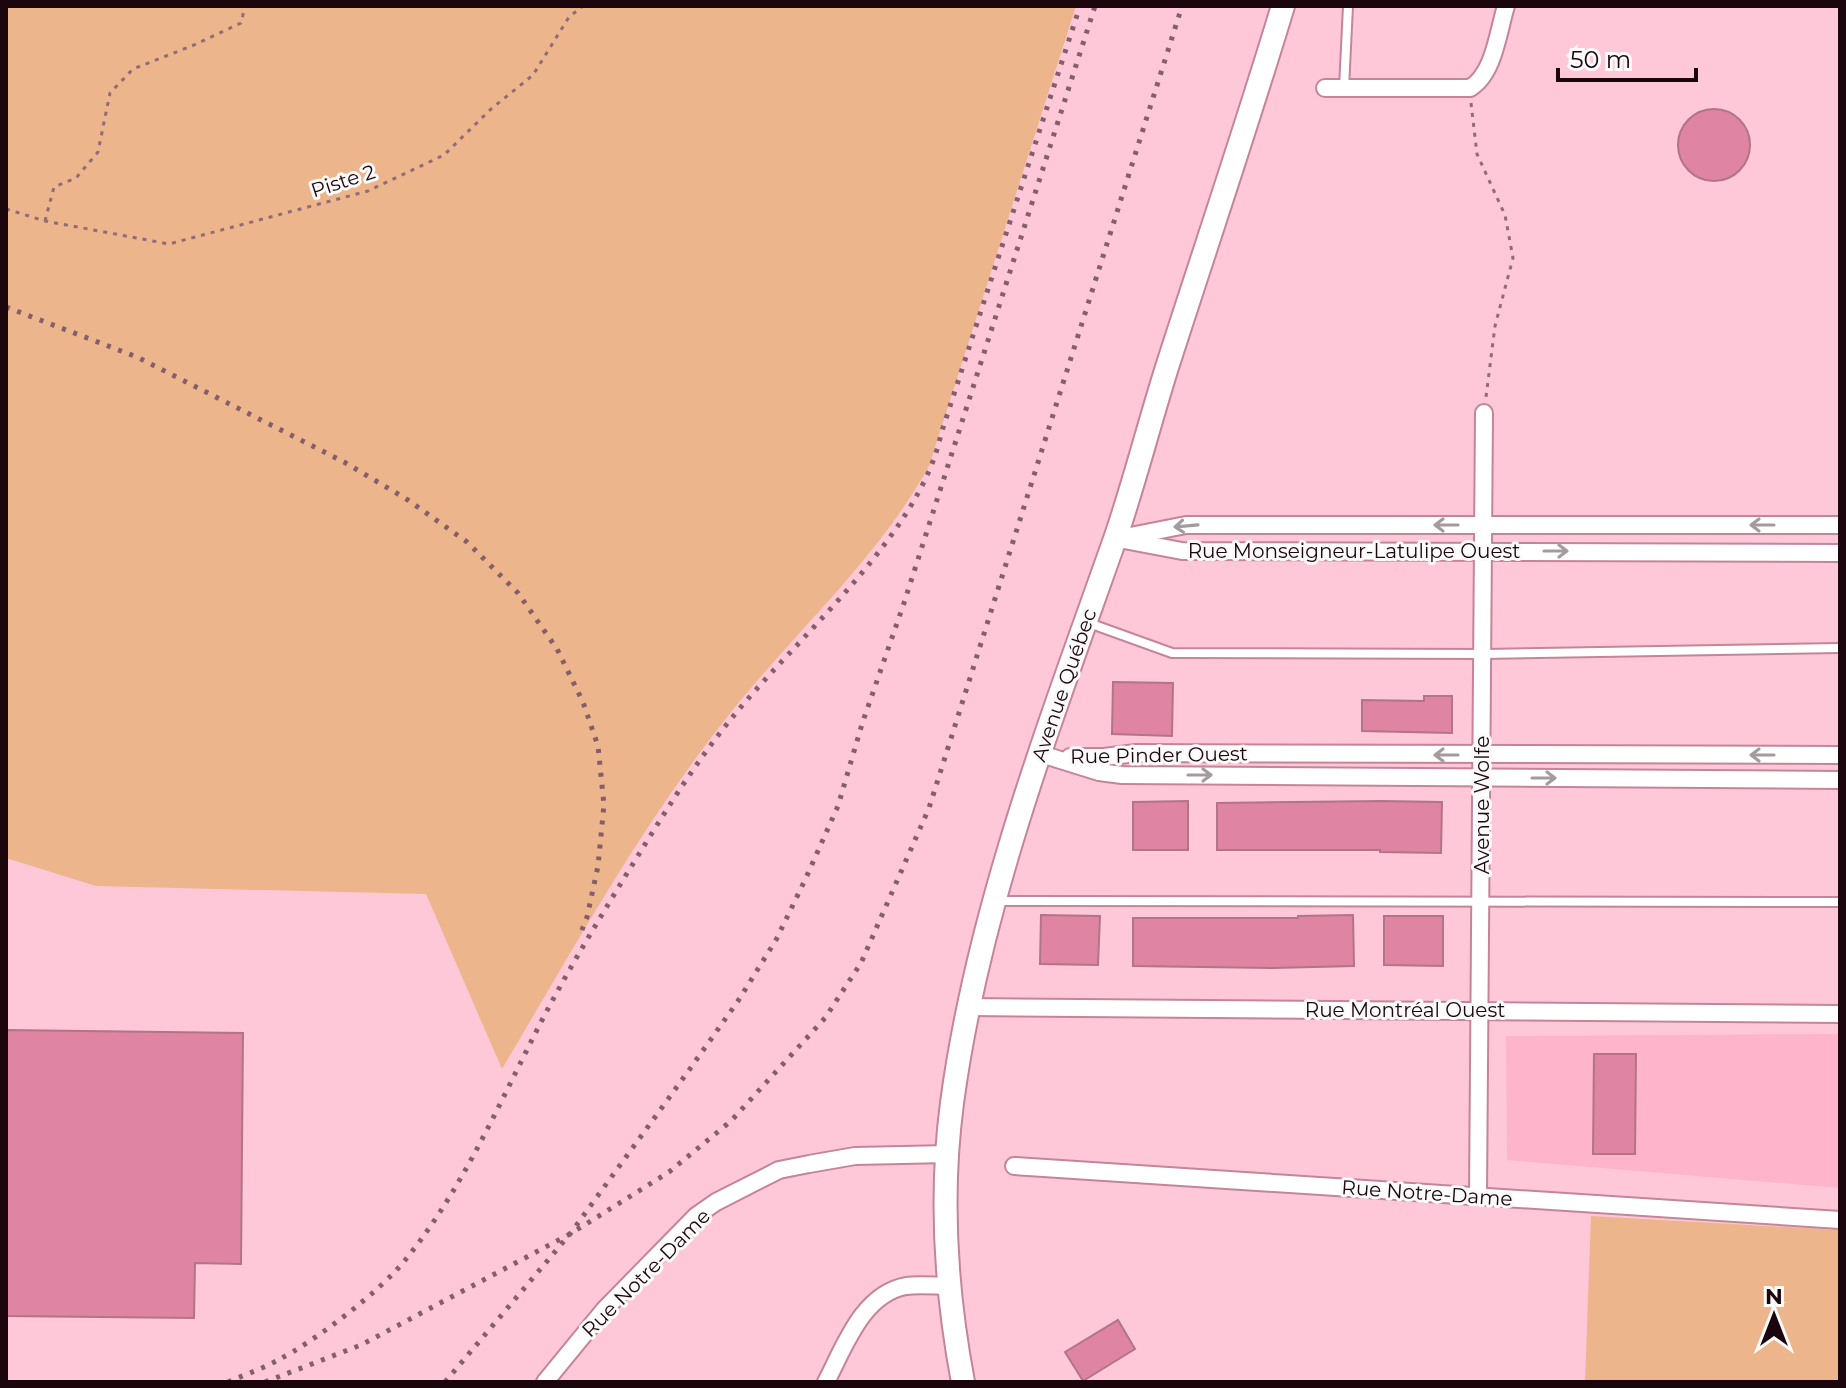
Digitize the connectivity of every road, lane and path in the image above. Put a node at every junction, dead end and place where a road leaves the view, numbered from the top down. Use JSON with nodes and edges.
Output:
{"nodes":[{"id":1,"x":245,"y":6,"type":"edge"},
{"id":2,"x":583,"y":6,"type":"edge"},
{"id":3,"x":1283,"y":6,"type":"edge"},
{"id":4,"x":1348,"y":6,"type":"edge"},
{"id":5,"x":1506,"y":6,"type":"edge"},
{"id":6,"x":1325,"y":88,"type":"dead end"},
{"id":7,"x":1344,"y":88,"type":"junction"},
{"id":8,"x":1470,"y":88,"type":"junction"},
{"id":9,"x":6,"y":209,"type":"edge"},
{"id":10,"x":45,"y":221,"type":"junction"},
{"id":11,"x":1484,"y":413,"type":"joint"},
{"id":12,"x":1482,"y":525,"type":"junction"},
{"id":13,"x":1840,"y":525,"type":"edge"},
{"id":14,"x":1115,"y":539,"type":"junction"},
{"id":15,"x":1482,"y":551,"type":"junction"},
{"id":16,"x":1840,"y":553,"type":"edge"},
{"id":17,"x":1085,"y":621,"type":"junction"},
{"id":18,"x":1840,"y":648,"type":"edge"},
{"id":19,"x":1483,"y":654,"type":"junction"},
{"id":20,"x":1041,"y":754,"type":"junction"},
{"id":21,"x":1482,"y":755,"type":"junction"},
{"id":22,"x":1840,"y":755,"type":"edge"},
{"id":23,"x":1482,"y":777,"type":"junction"},
{"id":24,"x":1840,"y":780,"type":"edge"},
{"id":25,"x":994,"y":901,"type":"junction"},
{"id":26,"x":1840,"y":902,"type":"edge"},
{"id":27,"x":1481,"y":903,"type":"junction"},
{"id":28,"x":969,"y":1007,"type":"junction"},
{"id":29,"x":1480,"y":1011,"type":"junction"},
{"id":30,"x":1840,"y":1014,"type":"edge"},
{"id":31,"x":949,"y":1154,"type":"junction"},
{"id":32,"x":1014,"y":1166,"type":"dead end"},
{"id":33,"x":1478,"y":1196,"type":"junction"},
{"id":34,"x":1840,"y":1220,"type":"edge"},
{"id":35,"x":951,"y":1286,"type":"junction"},
{"id":36,"x":545,"y":1382,"type":"edge"},
{"id":37,"x":826,"y":1382,"type":"edge"},
{"id":38,"x":963,"y":1382,"type":"edge"}],
"edges":[{"from":1,"to":10,"type":"path"},
{"from":2,"to":10,"type":"path","name":"Piste 2"},
{"from":3,"to":14,"type":"main road","name":"Avenue Québec"},
{"from":4,"to":7,"type":"lane"},
{"from":5,"to":8,"type":"street"},
{"from":6,"to":7,"type":"street"},
{"from":7,"to":8,"type":"street"},
{"from":8,"to":11,"type":"path"},
{"from":9,"to":10,"type":"path","name":"Piste 2"},
{"from":11,"to":12,"type":"street","name":"Avenue Wolfe"},
{"from":13,"to":12,"type":"street","name":"Rue Monseigneur-Latulipe Ouest","one_way":true},
{"from":12,"to":14,"type":"street","name":"Rue Monseigneur-Latulipe Ouest","one_way":true},
{"from":12,"to":15,"type":"street","name":"Avenue Wolfe"},
{"from":14,"to":15,"type":"street","name":"Rue Monseigneur-Latulipe Ouest"},
{"from":14,"to":17,"type":"main road","name":"Avenue Québec"},
{"from":15,"to":16,"type":"street","name":"Rue Monseigneur-Latulipe Ouest","one_way":true},
{"from":15,"to":19,"type":"street","name":"Avenue Wolfe"},
{"from":17,"to":19,"type":"lane"},
{"from":17,"to":20,"type":"main road","name":"Avenue Québec"},
{"from":18,"to":19,"type":"lane"},
{"from":19,"to":21,"type":"street","name":"Avenue Wolfe"},
{"from":21,"to":20,"type":"street","name":"Rue Pinder Ouest","one_way":true},
{"from":20,"to":23,"type":"street","name":"Rue Pinder Ouest","one_way":true},
{"from":20,"to":25,"type":"main road","name":"Avenue Québec"},
{"from":22,"to":21,"type":"street","name":"Rue Pinder Ouest","one_way":true},
{"from":21,"to":23,"type":"street","name":"Avenue Wolfe"},
{"from":23,"to":24,"type":"street","name":"Rue Pinder Ouest","one_way":true},
{"from":23,"to":27,"type":"street","name":"Avenue Wolfe"},
{"from":25,"to":27,"type":"lane"},
{"from":25,"to":28,"type":"main road","name":"Avenue Québec"},
{"from":26,"to":27,"type":"lane"},
{"from":27,"to":29,"type":"street","name":"Avenue Wolfe"},
{"from":28,"to":29,"type":"street","name":"Rue Montréal Ouest"},
{"from":28,"to":31,"type":"main road","name":"Avenue Québec"},
{"from":29,"to":30,"type":"street","name":"Rue Montréal Ouest"},
{"from":29,"to":33,"type":"street","name":"Avenue Wolfe"},
{"from":31,"to":35,"type":"main road","name":"Avenue Québec"},
{"from":31,"to":36,"type":"street","name":"Rue Notre-Dame"},
{"from":32,"to":33,"type":"street","name":"Rue Notre-Dame"},
{"from":33,"to":34,"type":"street","name":"Rue Notre-Dame"},
{"from":35,"to":37,"type":"street"},
{"from":35,"to":38,"type":"main road","name":"Avenue Québec"}]}
